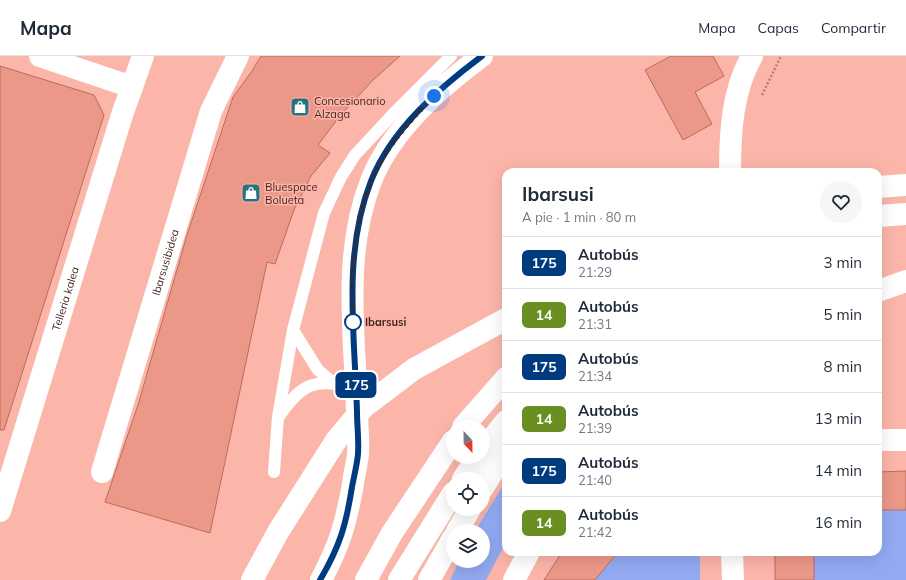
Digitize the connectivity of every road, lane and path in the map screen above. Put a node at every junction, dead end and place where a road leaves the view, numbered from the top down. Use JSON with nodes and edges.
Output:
{"nodes":[{"id":1,"x":40,"y":56,"type":"edge"},
{"id":2,"x":143,"y":56,"type":"edge"},
{"id":3,"x":238,"y":56,"type":"edge"},
{"id":4,"x":451,"y":56,"type":"edge"},
{"id":5,"x":482,"y":56,"type":"edge"},
{"id":6,"x":752,"y":56,"type":"edge"},
{"id":7,"x":781,"y":56,"type":"edge"},
{"id":8,"x":132,"y":87,"type":"junction"},
{"id":9,"x":761,"y":96,"type":"dead end"},
{"id":10,"x":730,"y":168,"type":"edge"},
{"id":11,"x":906,"y":185,"type":"edge"},
{"id":12,"x":882,"y":187,"type":"edge"},
{"id":13,"x":906,"y":214,"type":"edge"},
{"id":14,"x":882,"y":216,"type":"edge"},
{"id":15,"x":906,"y":281,"type":"edge"},
{"id":16,"x":882,"y":290,"type":"edge"},
{"id":17,"x":502,"y":321,"type":"edge"},
{"id":18,"x":293,"y":330,"type":"junction"},
{"id":19,"x":332,"y":382,"type":"junction"},
{"id":20,"x":502,"y":383,"type":"edge"},
{"id":21,"x":356,"y":387,"type":"junction"},
{"id":22,"x":278,"y":417,"type":"junction"},
{"id":23,"x":469,"y":420,"type":"edge"},
{"id":24,"x":502,"y":426,"type":"edge"},
{"id":25,"x":882,"y":440,"type":"edge"},
{"id":26,"x":906,"y":440,"type":"edge"},
{"id":27,"x":490,"y":441,"type":"edge"},
{"id":28,"x":446,"y":452,"type":"edge"},
{"id":29,"x":502,"y":457,"type":"edge"},
{"id":30,"x":102,"y":472,"type":"dead end"},
{"id":31,"x":274,"y":472,"type":"dead end"},
{"id":32,"x":490,"y":476,"type":"edge"},
{"id":33,"x":446,"y":504,"type":"edge"},
{"id":34,"x":0,"y":511,"type":"edge"},
{"id":35,"x":446,"y":550,"type":"edge"},
{"id":36,"x":527,"y":556,"type":"edge"},
{"id":37,"x":732,"y":556,"type":"edge"},
{"id":38,"x":252,"y":580,"type":"edge"},
{"id":39,"x":320,"y":580,"type":"edge"},
{"id":40,"x":366,"y":580,"type":"edge"},
{"id":41,"x":399,"y":580,"type":"edge"},
{"id":42,"x":429,"y":580,"type":"edge"},
{"id":43,"x":514,"y":580,"type":"edge"},
{"id":44,"x":733,"y":580,"type":"edge"}],
"edges":[{"from":1,"to":8,"type":"main road"},
{"from":2,"to":8,"type":"main road","name":"Telleria kalea"},
{"from":3,"to":30,"type":"main road","name":"Ibarsusibidea"},
{"from":4,"to":18,"type":"lane"},
{"from":5,"to":21,"type":"main road"},
{"from":6,"to":10,"type":"main road"},
{"from":7,"to":9,"type":"path"},
{"from":8,"to":34,"type":"main road","name":"Telleria kalea"},
{"from":11,"to":12,"type":"main road"},
{"from":13,"to":14,"type":"main road"},
{"from":15,"to":16,"type":"main road"},
{"from":17,"to":38,"type":"main road"},
{"from":18,"to":19,"type":"lane"},
{"from":18,"to":22,"type":"lane"},
{"from":19,"to":21,"type":"lane"},
{"from":19,"to":22,"type":"lane"},
{"from":20,"to":23,"type":"main road"},
{"from":21,"to":39,"type":"main road"},
{"from":22,"to":31,"type":"lane"},
{"from":24,"to":27,"type":"main road"},
{"from":25,"to":26,"type":"main road"},
{"from":28,"to":40,"type":"main road"},
{"from":29,"to":32,"type":"main road"},
{"from":33,"to":41,"type":"main road"},
{"from":35,"to":42,"type":"main road"},
{"from":36,"to":43,"type":"main road"},
{"from":37,"to":44,"type":"main road"}]}
